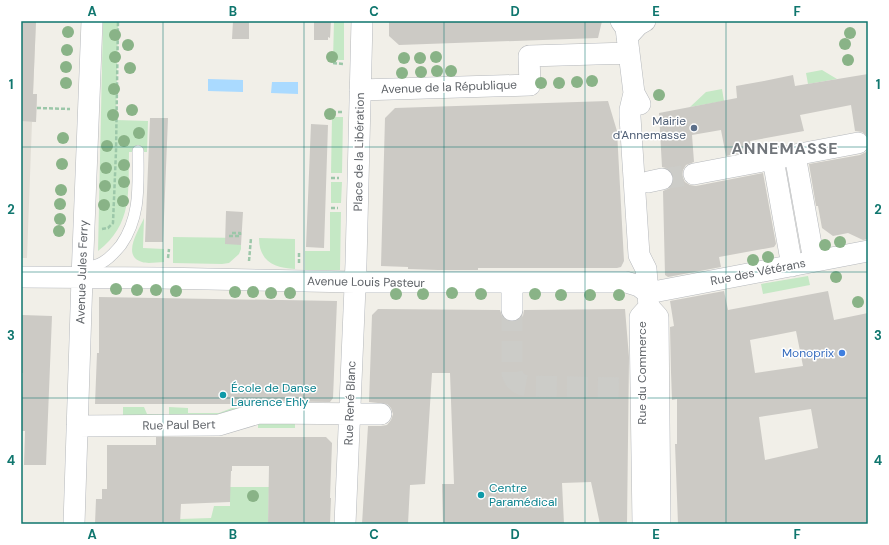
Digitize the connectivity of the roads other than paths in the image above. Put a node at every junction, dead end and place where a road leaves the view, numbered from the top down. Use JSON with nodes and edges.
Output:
{"nodes":[{"id":1,"x":92,"y":21,"type":"edge"},
{"id":2,"x":362,"y":21,"type":"edge"},
{"id":3,"x":645,"y":21,"type":"edge"},
{"id":4,"x":626,"y":32,"type":"edge"},
{"id":5,"x":360,"y":90,"type":"junction"},
{"id":6,"x":634,"y":93,"type":"junction"},
{"id":7,"x":858,"y":143,"type":"dead end"},
{"id":8,"x":138,"y":152,"type":"dead end"},
{"id":9,"x":795,"y":155,"type":"junction"},
{"id":10,"x":773,"y":159,"type":"junction"},
{"id":11,"x":694,"y":174,"type":"tunnel mouth"},
{"id":12,"x":868,"y":251,"type":"edge"},
{"id":13,"x":814,"y":261,"type":"junction"},
{"id":14,"x":792,"y":266,"type":"junction"},
{"id":15,"x":646,"y":269,"type":"junction"},
{"id":16,"x":82,"y":273,"type":"junction"},
{"id":17,"x":21,"y":277,"type":"edge"},
{"id":18,"x":355,"y":282,"type":"junction"},
{"id":19,"x":512,"y":282,"type":"junction"},
{"id":20,"x":648,"y":300,"type":"junction"},
{"id":21,"x":512,"y":310,"type":"tunnel mouth"},
{"id":22,"x":341,"y":413,"type":"junction"},
{"id":23,"x":381,"y":414,"type":"dead end"},
{"id":24,"x":77,"y":426,"type":"junction"},
{"id":25,"x":651,"y":440,"type":"junction"},
{"id":26,"x":74,"y":524,"type":"edge"},
{"id":27,"x":345,"y":524,"type":"edge"},
{"id":28,"x":643,"y":524,"type":"edge"},
{"id":29,"x":660,"y":524,"type":"edge"}],
"edges":[{"from":1,"to":16,"type":"street","name":"Avenue Jules Ferry"},
{"from":2,"to":5,"type":"street","name":"Place de la Libération"},
{"from":3,"to":4,"type":"street"},
{"from":4,"to":5,"type":"street","name":"Avenue de la République"},
{"from":4,"to":6,"type":"street"},
{"from":5,"to":18,"type":"street","name":"Place de la Libération"},
{"from":6,"to":15,"type":"street","name":"Rue du Commerce"},
{"from":6,"to":15,"type":"street","name":"Rue du Commerce"},
{"from":7,"to":9,"type":"street"},
{"from":8,"to":16,"type":"lane"},
{"from":9,"to":10,"type":"street"},
{"from":9,"to":13,"type":"street"},
{"from":10,"to":11,"type":"street"},
{"from":10,"to":14,"type":"street"},
{"from":12,"to":13,"type":"street","name":"Rue des Vétérans"},
{"from":13,"to":14,"type":"street","name":"Rue des Vétérans"},
{"from":14,"to":20,"type":"street","name":"Rue des Vétérans"},
{"from":15,"to":20,"type":"street","name":"Rue du Commerce"},
{"from":16,"to":17,"type":"street","name":"Avenue Louis Pasteur"},
{"from":16,"to":18,"type":"street","name":"Avenue Louis Pasteur"},
{"from":16,"to":24,"type":"street","name":"Avenue Jules Ferry"},
{"from":18,"to":19,"type":"street","name":"Avenue Louis Pasteur"},
{"from":18,"to":22,"type":"street","name":"Rue René Blanc"},
{"from":19,"to":20,"type":"street","name":"Avenue Louis Pasteur"},
{"from":19,"to":21,"type":"street"},
{"from":20,"to":25,"type":"street","name":"Rue du Commerce"},
{"from":20,"to":25,"type":"street","name":"Rue du Commerce"},
{"from":22,"to":23,"type":"street","name":"Rue Paul Bert"},
{"from":22,"to":24,"type":"street","name":"Rue Paul Bert"},
{"from":22,"to":27,"type":"street","name":"Rue René Blanc"},
{"from":24,"to":26,"type":"street","name":"Avenue Jules Ferry"},
{"from":25,"to":28,"type":"street","name":"Rue du Commerce"},
{"from":25,"to":29,"type":"street","name":"Rue du Commerce"}]}
